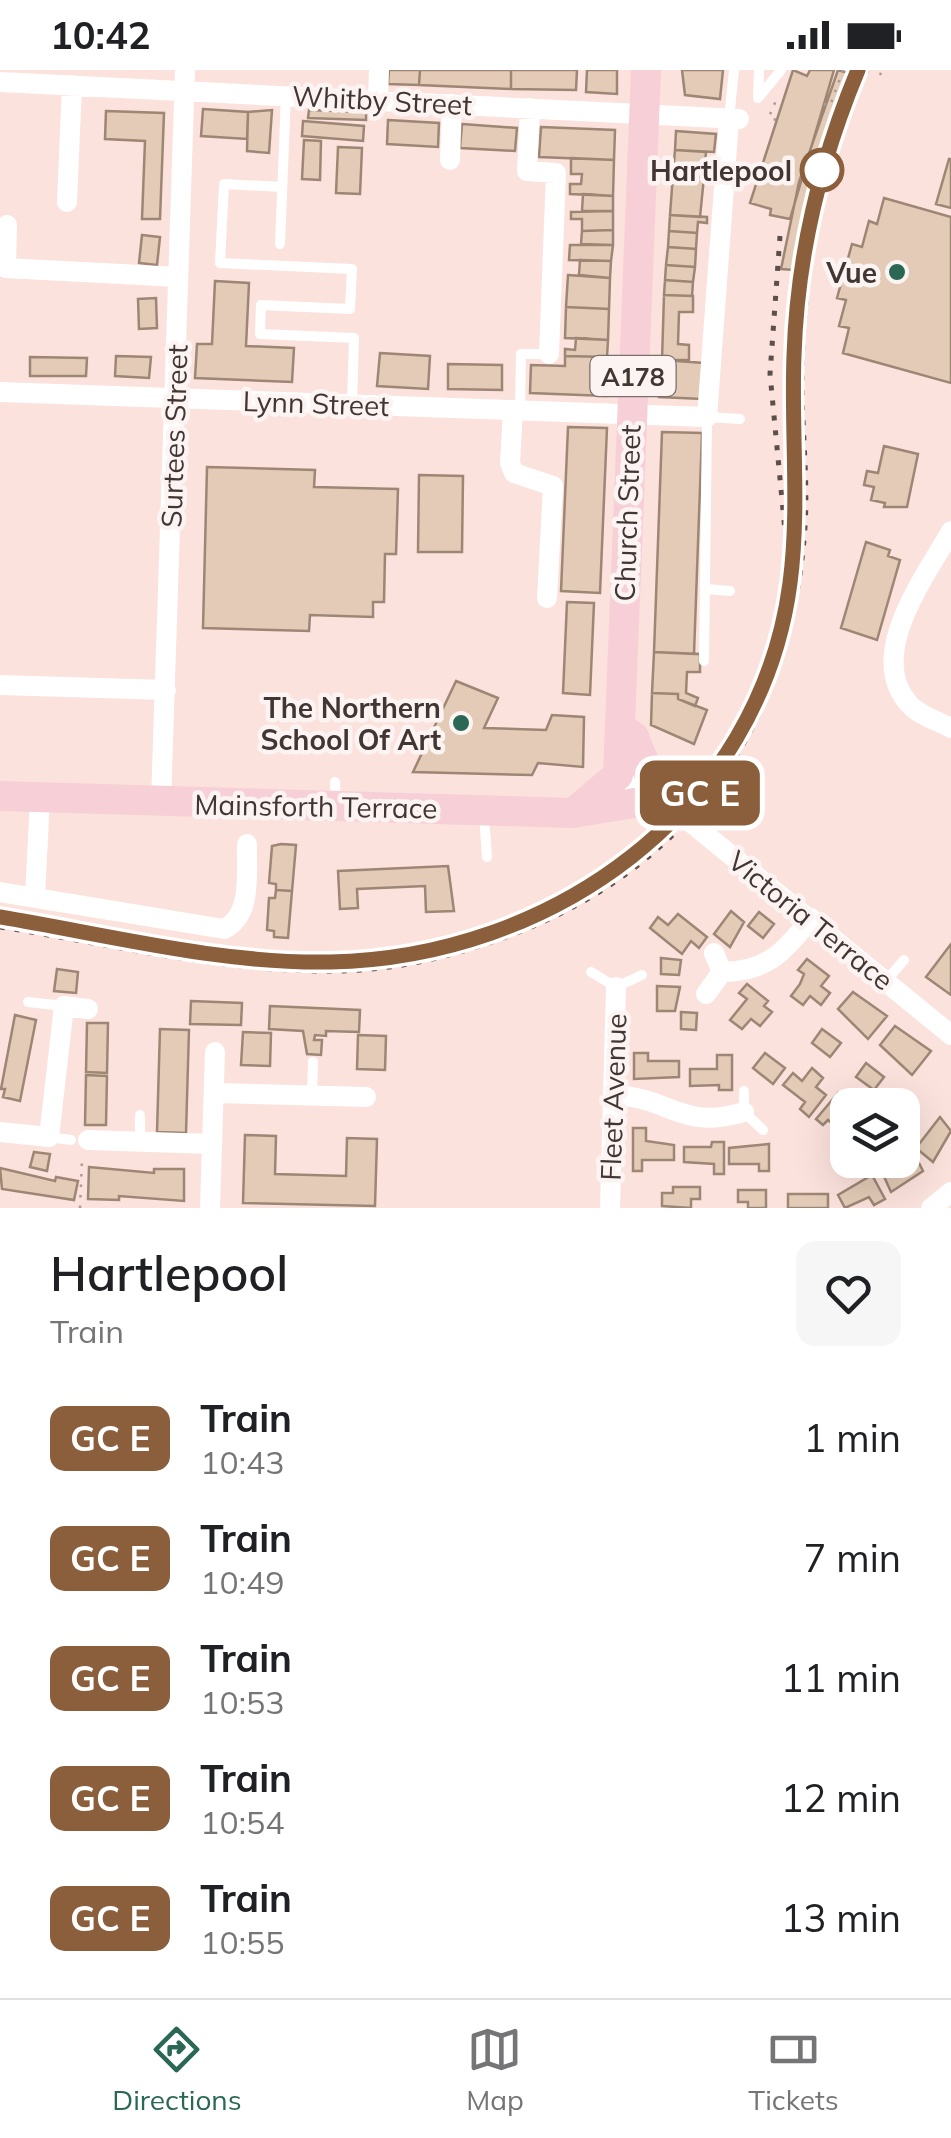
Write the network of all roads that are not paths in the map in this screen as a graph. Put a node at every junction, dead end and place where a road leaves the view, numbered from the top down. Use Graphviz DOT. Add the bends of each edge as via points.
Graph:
graph roads {
  1 [pos="379,70"];
  2 [pos="646,70"];
  3 [pos="734,70"];
  4 [pos="759,70"];
  5 [pos="781,70"];
  6 [pos="109,79"];
  7 [pos="185,81"];
  8 [pos="0,82"];
  9 [pos="72,85"];
  10 [pos="286,95"];
  11 [pos="378,101"];
  12 [pos="452,104"];
  13 [pos="530,108"];
  14 [pos="644,113"];
  15 [pos="735,120"];
  16 [pos="450,160"];
  17 [pos="282,187"];
  18 [pos="67,202"];
  19 [pos="7,225"];
  20 [pos="280,244"];
  21 [pos="178,277"];
  22 [pos="550,354"];
  23 [pos="0,392"];
  24 [pos="175,398"];
  25 [pos="352,404"];
  26 [pos="516,410"];
  27 [pos="631,415"];
  28 [pos="708,417"];
  29 [pos="740,420"];
  30 [pos="951,531"];
  31 [pos="706,589"];
  32 [pos="730,591"];
  33 [pos="547,598"];
  34 [pos="704,661"];
  35 [pos="0,684"];
  36 [pos="166,690"];
  37 [pos="620,727"];
  38 [pos="951,728"];
  39 [pos="618,776"];
  40 [pos="0,796"];
  41 [pos="40,797"];
  42 [pos="660,799"];
  43 [pos="161,802"];
  44 [pos="484,809"];
  45 [pos="573,813"];
  46 [pos="247,844"];
  47 [pos="487,857"];
  48 [pos="0,892"];
  49 [pos="35,898"];
  50 [pos="812,918"];
  51 [pos="904,960"];
  52 [pos="590,972"];
  53 [pos="642,975"];
  54 [pos="886,981"];
  55 [pos="616,987"];
  56 [pos="706,994"];
  57 [pos="28,1002"];
  58 [pos="64,1006"];
  59 [pos="88,1009"];
  60 [pos="951,1035"];
  61 [pos="215,1052"];
  62 [pos="313,1062"];
  63 [pos="608,1085"];
  64 [pos="214,1093"];
  65 [pos="312,1096"];
  66 [pos="366,1097"];
  67 [pos="744,1101"];
  68 [pos="140,1115"];
  69 [pos="763,1130"];
  70 [pos="0,1132"];
  71 [pos="49,1138"];
  72 [pos="140,1142"];
  73 [pos="80,1144"];
  74 [pos="212,1144"];
  75 [pos="951,1192"];
  76 [pos="210,1208"];
  77 [pos="610,1208"];
  78 [pos="931,1208"];
  1 -- 11 [label="street"];
  2 -- 14 [label="main road, Church Street / A178"];
  3 -- 15 [label="lane"];
  4 -- 5 [label="lane" via="758,98"];
  6 -- 7 [label="street, Whitby Street"];
  6 -- 9 [label="street, Whitby Street"];
  7 -- 10 [label="street, Whitby Street"];
  7 -- 21 [label="street, Surtees Street"];
  8 -- 9 [label="street, Whitby Street"];
  9 -- 18 [label="street"];
  10 -- 11 [label="street, Whitby Street"];
  10 -- 17 [label="lane"];
  11 -- 12 [label="street, Whitby Street"];
  12 -- 13 [label="street, Whitby Street"];
  12 -- 16 [label="street"];
  13 -- 14 [label="street, Whitby Street"];
  13 -- 22 [label="street" via="527,172 556,173"];
  14 -- 15 [label="street, Whitby Street"];
  14 -- 27 [label="main road, Church Street / A178"];
  15 -- 28 [label="street"];
  17 -- 20 [label="lane"];
  17 -- 25 [label="lane" via="224,184 220,263 352,269 350,308 261,304 260,334 354,338"];
  19 -- 21 [label="street" via="6,268"];
  21 -- 24 [label="street, Surtees Street"];
  22 -- 26 [label="lane" via="521,354"];
  23 -- 24 [label="street, Lynn Street"];
  24 -- 25 [label="street, Lynn Street"];
  24 -- 36 [label="street, Surtees Street"];
  25 -- 26 [label="street, Lynn Street"];
  26 -- 27 [label="street, Lynn Street"];
  26 -- 33 [label="street" via="514,472 553,486"];
  27 -- 28 [label="street, Lynn Street"];
  27 -- 37 [label="main road, Church Street / A178"];
  28 -- 29 [label="lane"];
  28 -- 31 [label="lane"];
  30 -- 38 [label="street" via="898,630 892,663 906,702"];
  31 -- 32 [label="lane"];
  31 -- 34 [label="lane"];
  35 -- 36 [label="street"];
  36 -- 43 [label="street, Surtees Street"];
  37 -- 39 [label="main road, Church Street / A178"];
  37 -- 42 [label="main road" via="634,737"];
  39 -- 42 [label="street, Victoria Terrace"];
  39 -- 45 [label="main road"];
  40 -- 41 [label="main road, Mainsforth Terrace"];
  41 -- 43 [label="main road, Mainsforth Terrace"];
  41 -- 49 [label="street"];
  42 -- 45 [label="main road, Mainsforth Terrace"];
  42 -- 50 [label="street, Victoria Terrace"];
  43 -- 44 [label="main road, Mainsforth Terrace" via="335,795"];
  44 -- 45 [label="main road, Mainsforth Terrace"];
  44 -- 47 [label="lane"];
  46 -- 49 [label="street" via="244,908 224,929"];
  48 -- 49 [label="street"];
  50 -- 54 [label="street, Victoria Terrace"];
  50 -- 56 [label="street" via="757,970 718,963"];
  51 -- 54 [label="lane"];
  52 -- 55 [label="lane"];
  53 -- 55 [label="lane"];
  54 -- 60 [label="street, Victoria Terrace"];
  55 -- 63 [label="street, Fleet Avenue"];
  57 -- 58 [label="lane"];
  58 -- 59 [label="street"];
  58 -- 71 [label="street"];
  61 -- 64 [label="street"];
  62 -- 65 [label="lane"];
  63 -- 67 [label="street" via="696,1120"];
  63 -- 77 [label="street, Fleet Avenue"];
  64 -- 65 [label="street"];
  64 -- 74 [label="street"];
  65 -- 66 [label="street"];
  67 -- 69 [label="lane"];
  68 -- 72 [label="lane"];
  70 -- 71 [label="street"];
  71 -- 73 [label="lane"];
  72 -- 73 [label="street"];
  72 -- 74 [label="street"];
  74 -- 76 [label="street"];
  75 -- 78 [label="street"];
}
